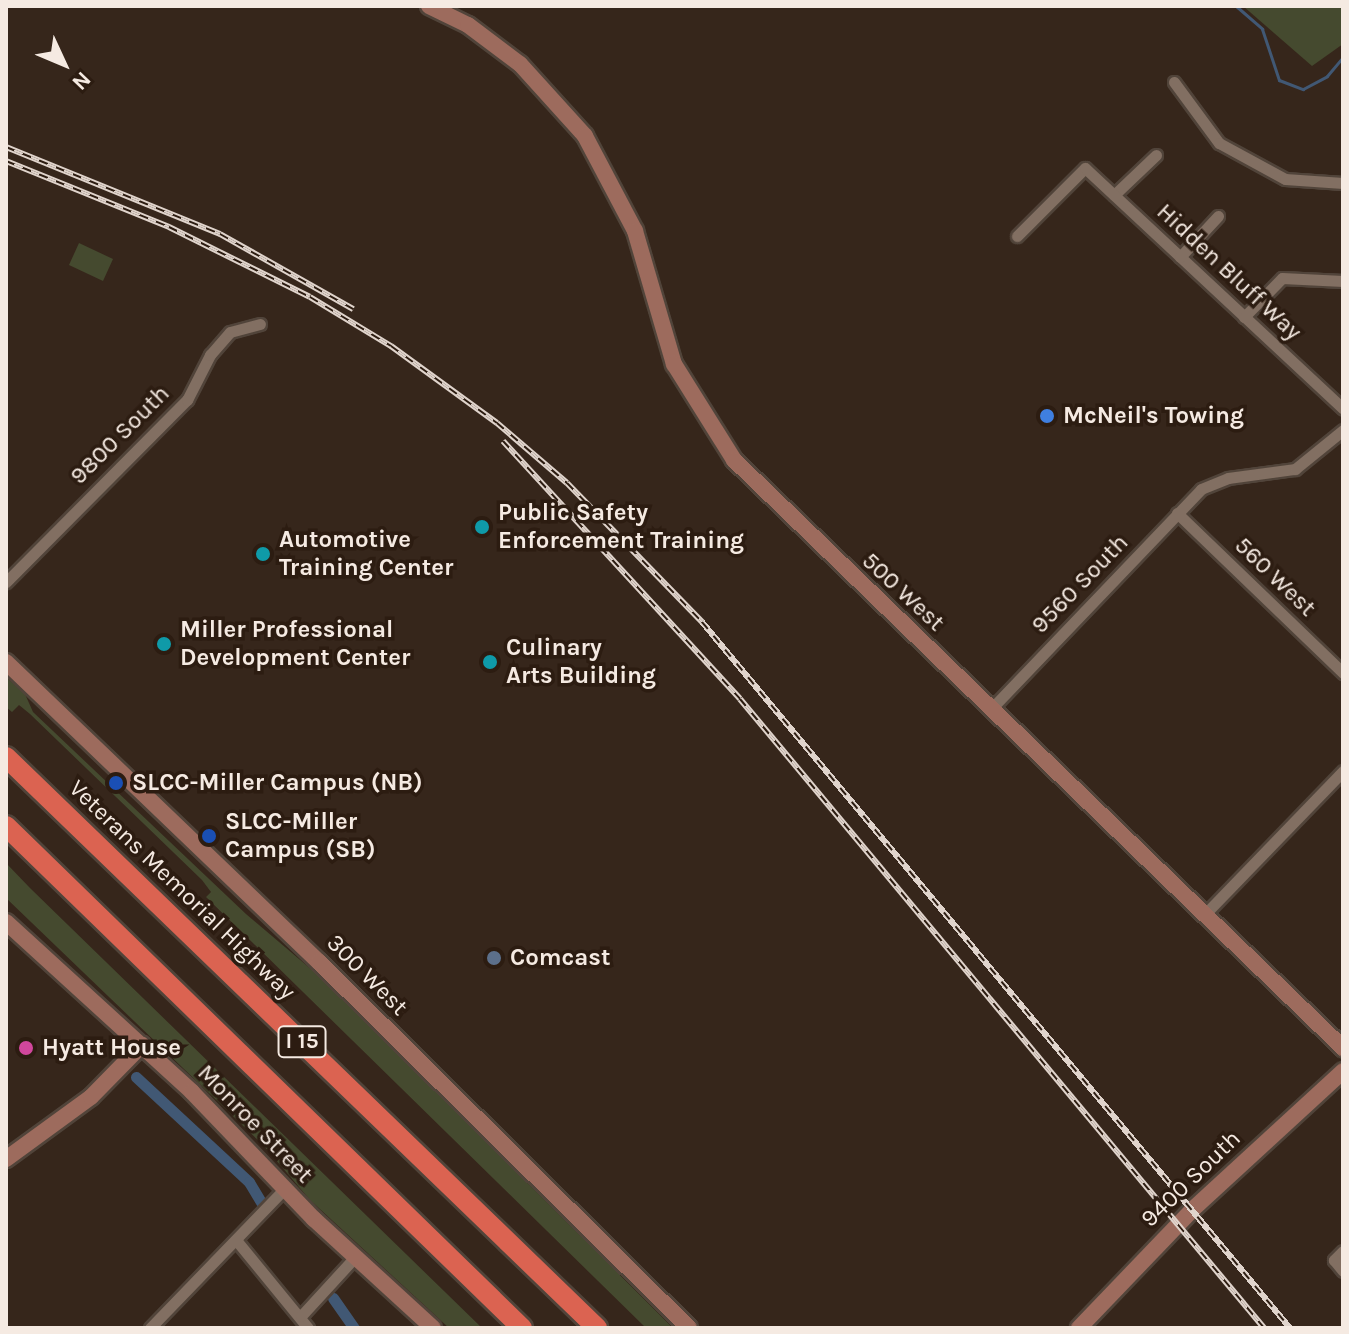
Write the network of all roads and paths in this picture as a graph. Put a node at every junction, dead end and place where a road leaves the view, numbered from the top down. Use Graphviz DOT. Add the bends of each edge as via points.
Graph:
graph roads {
  1 [pos="429,6"];
  2 [pos="1174,82"];
  3 [pos="1156,155"];
  4 [pos="1343,183"];
  5 [pos="1114,195"];
  6 [pos="1218,216"];
  7 [pos="1017,236"];
  8 [pos="1180,257"];
  9 [pos="1343,281"];
  10 [pos="1244,317"];
  11 [pos="260,324"];
  12 [pos="1343,409"];
  13 [pos="1343,430"];
  14 [pos="1177,513"];
  15 [pos="6,582"];
  16 [pos="6,662"];
  17 [pos="1343,673"];
  18 [pos="991,709"];
  19 [pos="6,757"];
  20 [pos="1343,771"];
  21 [pos="6,826"];
  22 [pos="1205,914"];
  23 [pos="6,922"];
  24 [pos="142,1045"];
  25 [pos="1343,1048"];
  26 [pos="1343,1071"];
  27 [pos="6,1159"];
  28 [pos="286,1187"];
  29 [pos="236,1240"];
  30 [pos="1343,1251"];
  31 [pos="355,1257"];
  32 [pos="1343,1271"];
  33 [pos="301,1316"];
  34 [pos="150,1328"];
  35 [pos="308,1328"];
  36 [pos="433,1328"];
  37 [pos="522,1328"];
  38 [pos="597,1328"];
  39 [pos="689,1328"];
  40 [pos="1079,1328"];
  1 -- 18 [label="street, 500 West" via="490,39 548,90 585,136 621,197 674,364 712,431 750,477"];
  2 -- 4 [label="street" via="1219,143 1285,179"];
  3 -- 5 [label="street"];
  5 -- 7 [label="street, Hidden Bluff Way" via="1085,168"];
  5 -- 8 [label="street, Hidden Bluff Way"];
  6 -- 8 [label="street"];
  8 -- 10 [label="street, Hidden Bluff Way"];
  9 -- 10 [label="street" via="1282,278"];
  10 -- 12 [label="street, Hidden Bluff Way"];
  11 -- 15 [label="street, 9800 South" via="230,332 210,355 187,400"];
  13 -- 14 [label="street, 9560 South" via="1295,469 1228,478 1201,489"];
  14 -- 17 [label="street, 560 West"];
  14 -- 18 [label="street, 9560 South"];
  16 -- 39 [label="street, 300 West"];
  18 -- 22 [label="street, 500 West"];
  19 -- 38 [label="highway, Veterans Memorial Highway / I 15"];
  20 -- 22 [label="street"];
  21 -- 37 [label="highway, I 15"];
  22 -- 25 [label="street, 500 West"];
  23 -- 24 [label="street, Monroe Street"];
  24 -- 27 [label="street" via="91,1097"];
  24 -- 28 [label="street, Monroe Street"];
  26 -- 40 [label="street, 9400 South" via="1192,1210"];
  28 -- 29 [label="street"];
  28 -- 31 [label="street, Monroe Street"];
  29 -- 33 [label="street"];
  29 -- 34 [label="street"];
  30 -- 32 [label="street" via="1334,1260"];
  31 -- 33 [label="street"];
  31 -- 36 [label="street, Monroe Street"];
  33 -- 35 [label="street"];
}
